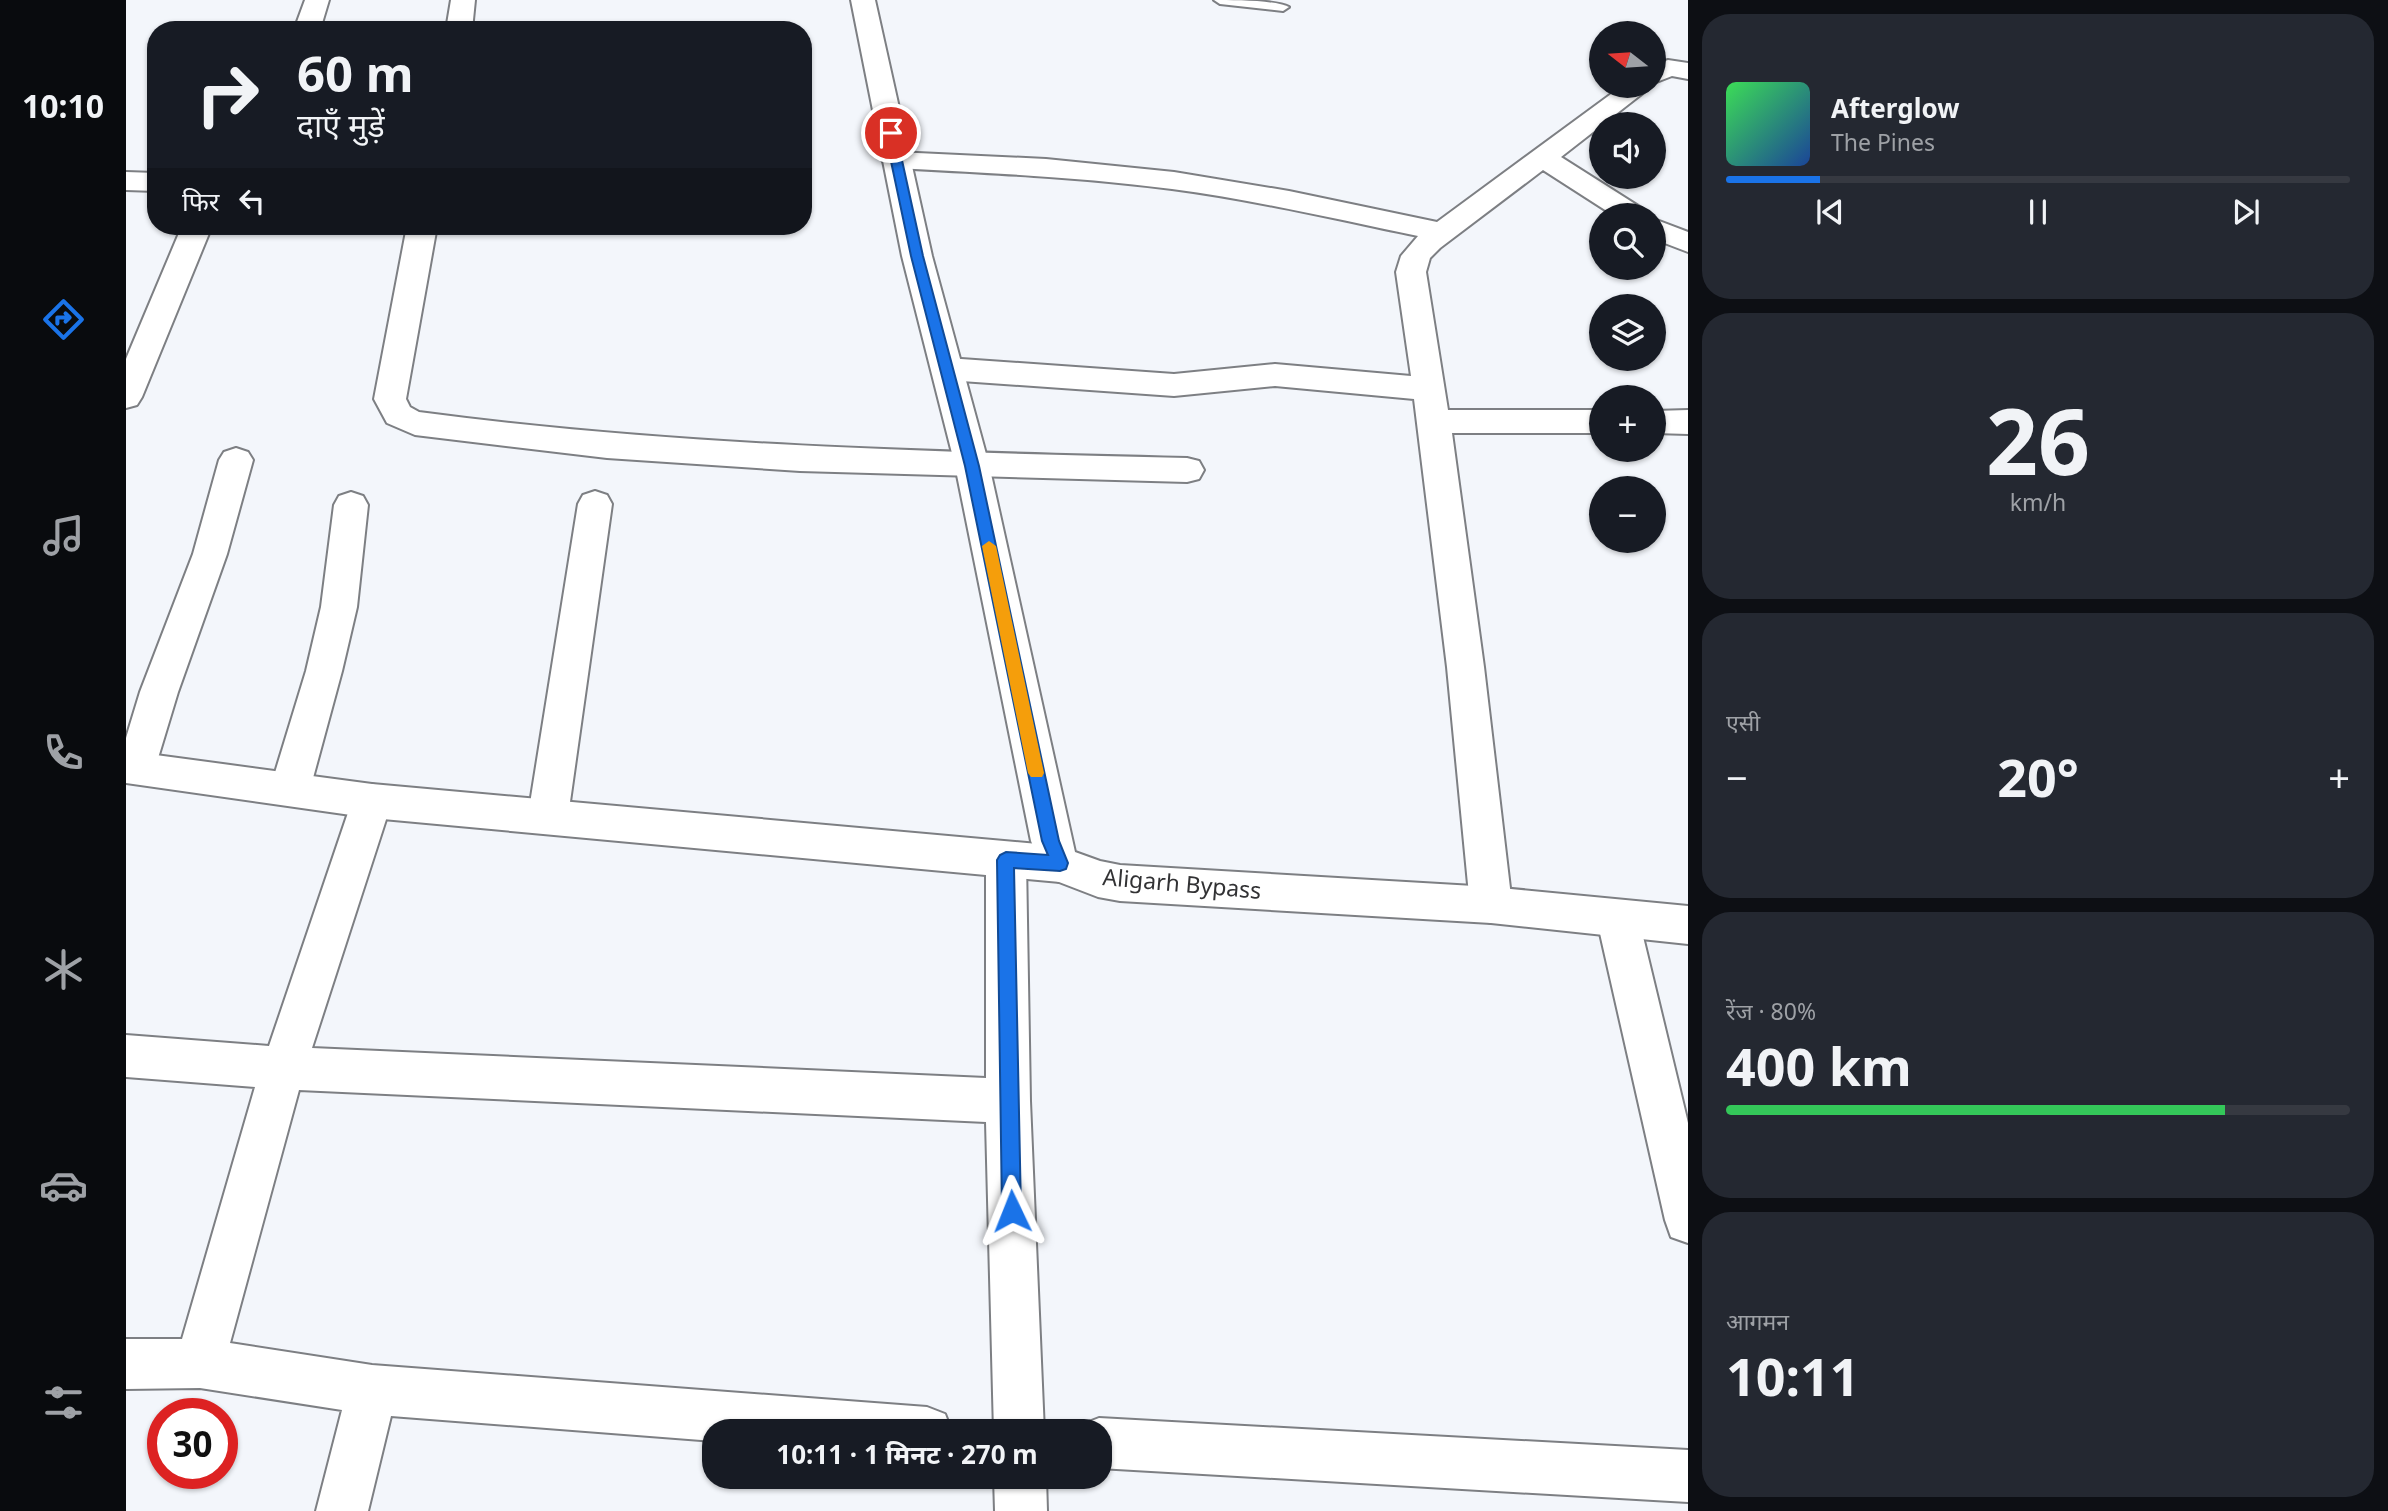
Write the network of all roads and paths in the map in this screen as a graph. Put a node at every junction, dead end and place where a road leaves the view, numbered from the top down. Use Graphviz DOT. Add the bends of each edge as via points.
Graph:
graph roads {
  1 [pos="317,0"];
  2 [pos="463,0"];
  3 [pos="863,0"];
  4 [pos="1220,0"];
  5 [pos="1283,7"];
  6 [pos="310,21"];
  7 [pos="460,21"];
  8 [pos="1666,69"];
  9 [pos="1688,71"];
  10 [pos="1623,98"];
  11 [pos="1543,158"];
  12 [pos="897,160"];
  13 [pos="126,181"];
  14 [pos="147,182"];
  15 [pos="1614,203"];
  16 [pos="1443,232"];
  17 [pos="1666,234"];
  18 [pos="193,235"];
  19 [pos="420,235"];
  20 [pos="1688,243"];
  21 [pos="947,369"];
  22 [pos="1430,389"];
  23 [pos="127,391"];
  24 [pos="1589,421"];
  25 [pos="1435,422"];
  26 [pos="1666,422"];
  27 [pos="1688,422"];
  28 [pos="236,460"];
  29 [pos="972,466"];
  30 [pos="1187,470"];
  31 [pos="595,504"];
  32 [pos="351,505"];
  33 [pos="131,767"];
  34 [pos="290,789"];
  35 [pos="372,801"];
  36 [pos="548,816"];
  37 [pos="1006,860"];
  38 [pos="1060,863"];
  39 [pos="1491,905"];
  40 [pos="1618,920"];
  41 [pos="1688,925"];
  42 [pos="126,1056"];
  43 [pos="283,1068"];
  44 [pos="1008,1101"];
  45 [pos="1688,1220"];
  46 [pos="200,1363"];
  47 [pos="126,1364"];
  48 [pos="372,1390"];
  49 [pos="755,1419"];
  50 [pos="1019,1419"];
  51 [pos="1112,1444"];
  52 [pos="1688,1476"];
  53 [pos="1020,1489"];
  54 [pos="342,1511"];
  55 [pos="1021,1511"];
  1 -- 6 [label="street"];
  2 -- 7 [label="street"];
  3 -- 12 [label="street"];
  4 -- 5 [label="lane"];
  8 -- 9 [label="street"];
  10 -- 11 [label="street"];
  11 -- 15 [label="street"];
  11 -- 16 [label="street"];
  12 -- 16 [label="street" via="1147,177 1262,194"];
  12 -- 21 [label="street"];
  13 -- 14 [label="street"];
  16 -- 22 [label="street" via="1420,250 1410,272"];
  17 -- 20 [label="street"];
  18 -- 23 [label="street"];
  19 -- 29 [label="street" via="390,399 393,410 415,423 720,456"];
  21 -- 22 [label="street" via="1174,385 1275,375"];
  21 -- 29 [label="street"];
  22 -- 25 [label="street"];
  24 -- 25 [label="street"];
  25 -- 39 [label="street" via="1461,613"];
  26 -- 27 [label="street"];
  28 -- 33 [label="street" via="210,554"];
  29 -- 30 [label="street"];
  29 -- 38 [label="street" via="1051,841"];
  31 -- 36 [label="street"];
  32 -- 34 [label="street" via="339,607"];
  33 -- 34 [label="street, Aligarh Bypass"];
  34 -- 35 [label="street, Aligarh Bypass"];
  35 -- 36 [label="street, Aligarh Bypass"];
  35 -- 43 [label="street"];
  36 -- 37 [label="street, Aligarh Bypass"];
  37 -- 38 [label="street, Aligarh Bypass"];
  37 -- 44 [label="street"];
  38 -- 39 [label="street, Aligarh Bypass" via="1120,883"];
  39 -- 40 [label="street, Aligarh Bypass"];
  40 -- 41 [label="street, Aligarh Bypass"];
  40 -- 45 [label="street"];
  42 -- 43 [label="street"];
  43 -- 44 [label="street"];
  43 -- 46 [label="street"];
  44 -- 50 [label="street"];
  46 -- 47 [label="street"];
  46 -- 48 [label="street"];
  48 -- 49 [label="street"];
  48 -- 54 [label="street"];
  51 -- 52 [label="street"];
  53 -- 55 [label="street"];
}
